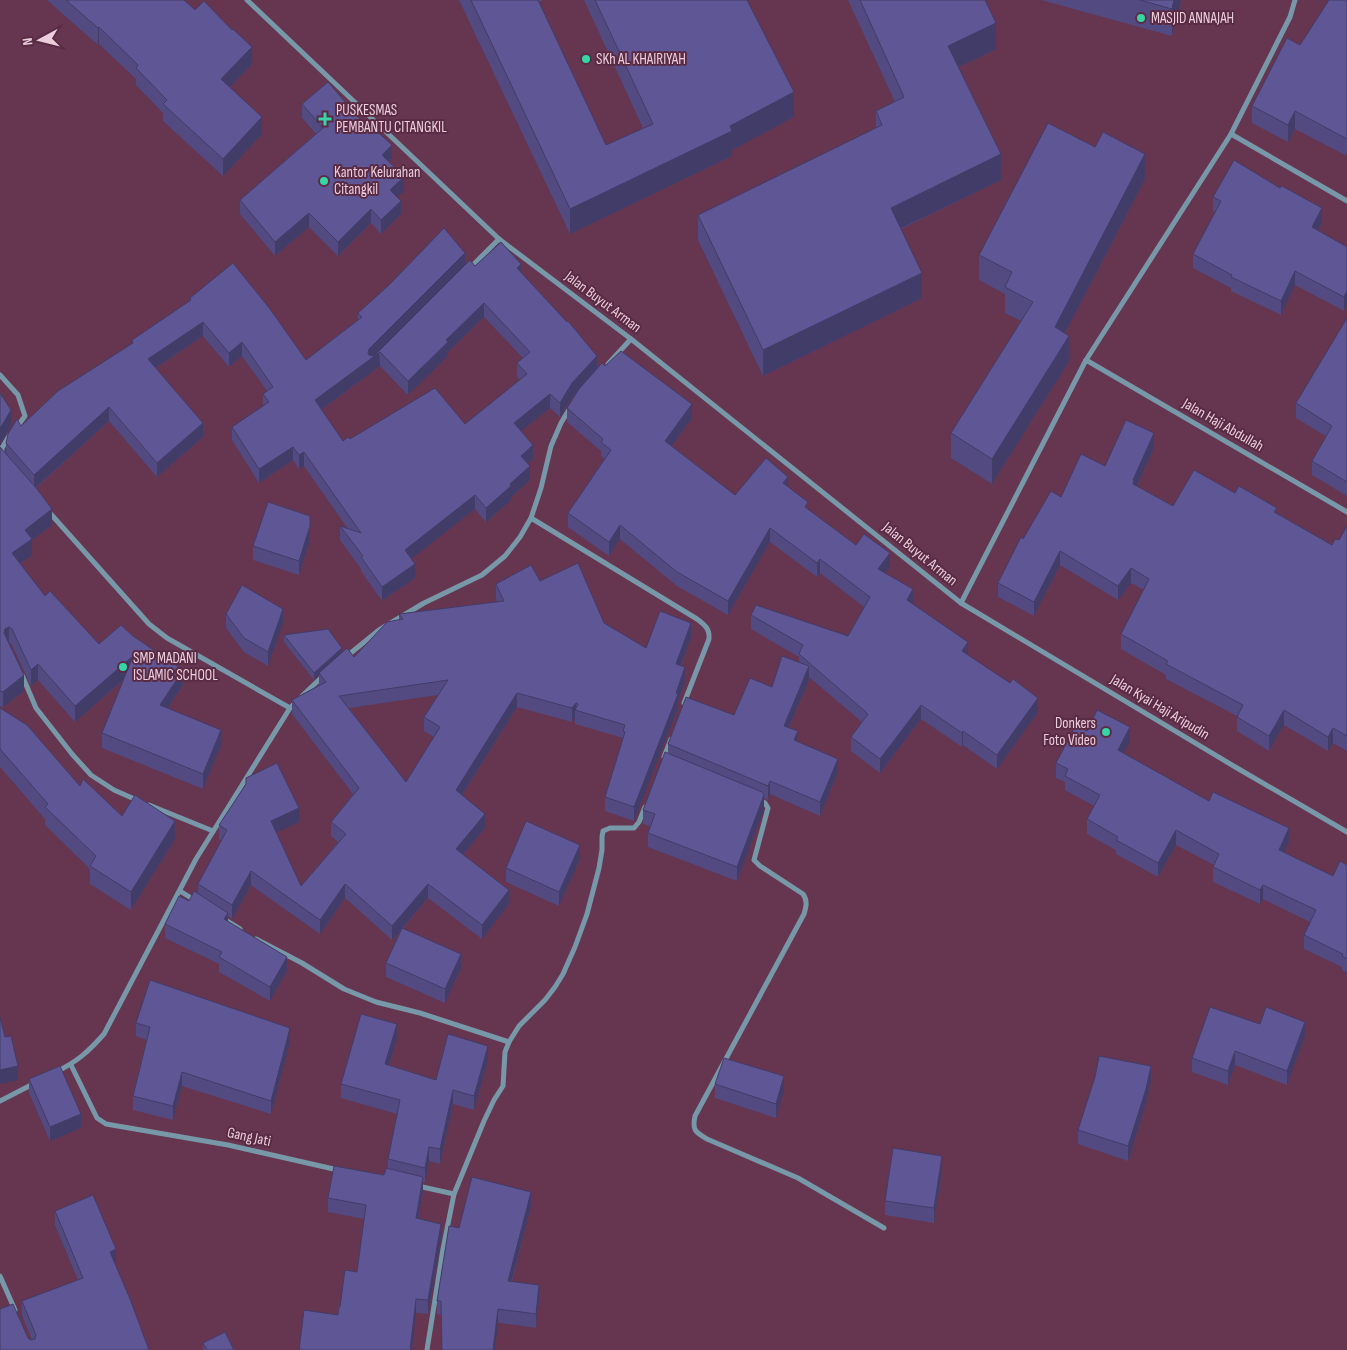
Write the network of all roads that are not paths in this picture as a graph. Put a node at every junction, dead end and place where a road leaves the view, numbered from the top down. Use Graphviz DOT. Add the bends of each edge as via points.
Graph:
graph roads {
  1 [pos="248,0"];
  2 [pos="1295,0"];
  3 [pos="1231,134"];
  4 [pos="1347,201"];
  5 [pos="499,238"];
  6 [pos="464,274"];
  7 [pos="631,339"];
  8 [pos="1086,360"];
  9 [pos="606,366"];
  10 [pos="0,375"];
  11 [pos="575,400"];
  12 [pos="8,465"];
  13 [pos="46,509"];
  14 [pos="1347,512"];
  15 [pos="532,518"];
  16 [pos="961,602"];
  17 [pos="342,660"];
  18 [pos="19,669"];
  19 [pos="328,672"];
  20 [pos="290,708"];
  21 [pos="682,710"];
  22 [pos="672,737"];
  23 [pos="672,764"];
  24 [pos="752,797"];
  25 [pos="646,804"];
  26 [pos="213,831"];
  27 [pos="1347,832"];
  28 [pos="180,891"];
  29 [pos="203,906"];
  30 [pos="218,915"];
  31 [pos="242,930"];
  32 [pos="250,935"];
  33 [pos="509,1042"];
  34 [pos="71,1064"];
  35 [pos="52,1074"];
  36 [pos="43,1078"];
  37 [pos="0,1101"];
  38 [pos="348,1171"];
  39 [pos="411,1184"];
  40 [pos="454,1194"];
  41 [pos="884,1228"];
  42 [pos="0,1276"];
  43 [pos="18,1317"];
  44 [pos="427,1350"];
  1 -- 5 [label="street, Jalan Buyut Arman"];
  2 -- 3 [label="street" via="1290,17"];
  3 -- 4 [label="street"];
  3 -- 8 [label="street"];
  5 -- 6 [label="street"];
  5 -- 7 [label="street, Jalan Buyut Arman"];
  7 -- 9 [label="street"];
  7 -- 16 [label="street, Jalan Buyut Arman"];
  8 -- 14 [label="street, Jalan Haji Abdullah"];
  8 -- 16 [label="street"];
  10 -- 12 [label="street" via="18,395 25,416 2,448 1,458"];
  11 -- 15 [label="street" via="551,446"];
  13 -- 20 [label="street" via="148,624"];
  15 -- 17 [label="street" via="505,556 482,575 424,602 386,625"];
  15 -- 21 [label="street" via="708,628 709,639"];
  16 -- 27 [label="street, Jalan Kyai Haji Aripudin"];
  18 -- 26 [label="street" via="36,708 91,775 114,790"];
  19 -- 20 [label="street"];
  20 -- 26 [label="street"];
  22 -- 23 [label="street" via="663,760"];
  24 -- 41 [label="street" via="768,808 755,862 803,894 806,908 695,1116 695,1129 707,1139 798,1178"];
  25 -- 33 [label="street" via="634,828 610,828 602,833 602,850 587,914 563,974"];
  26 -- 28 [label="street"];
  28 -- 29 [label="street"];
  28 -- 34 [label="street" via="104,1034 86,1054"];
  30 -- 31 [label="street"];
  32 -- 33 [label="street" via="344,989 376,1002"];
  33 -- 40 [label="street" via="503,1086 484,1121"];
  34 -- 35 [label="street"];
  34 -- 38 [label="street, Gang Jati" via="97,1118 106,1124 228,1145"];
  36 -- 37 [label="street"];
  39 -- 40 [label="street"];
  40 -- 44 [label="street"];
  42 -- 43 [label="street"];
}
